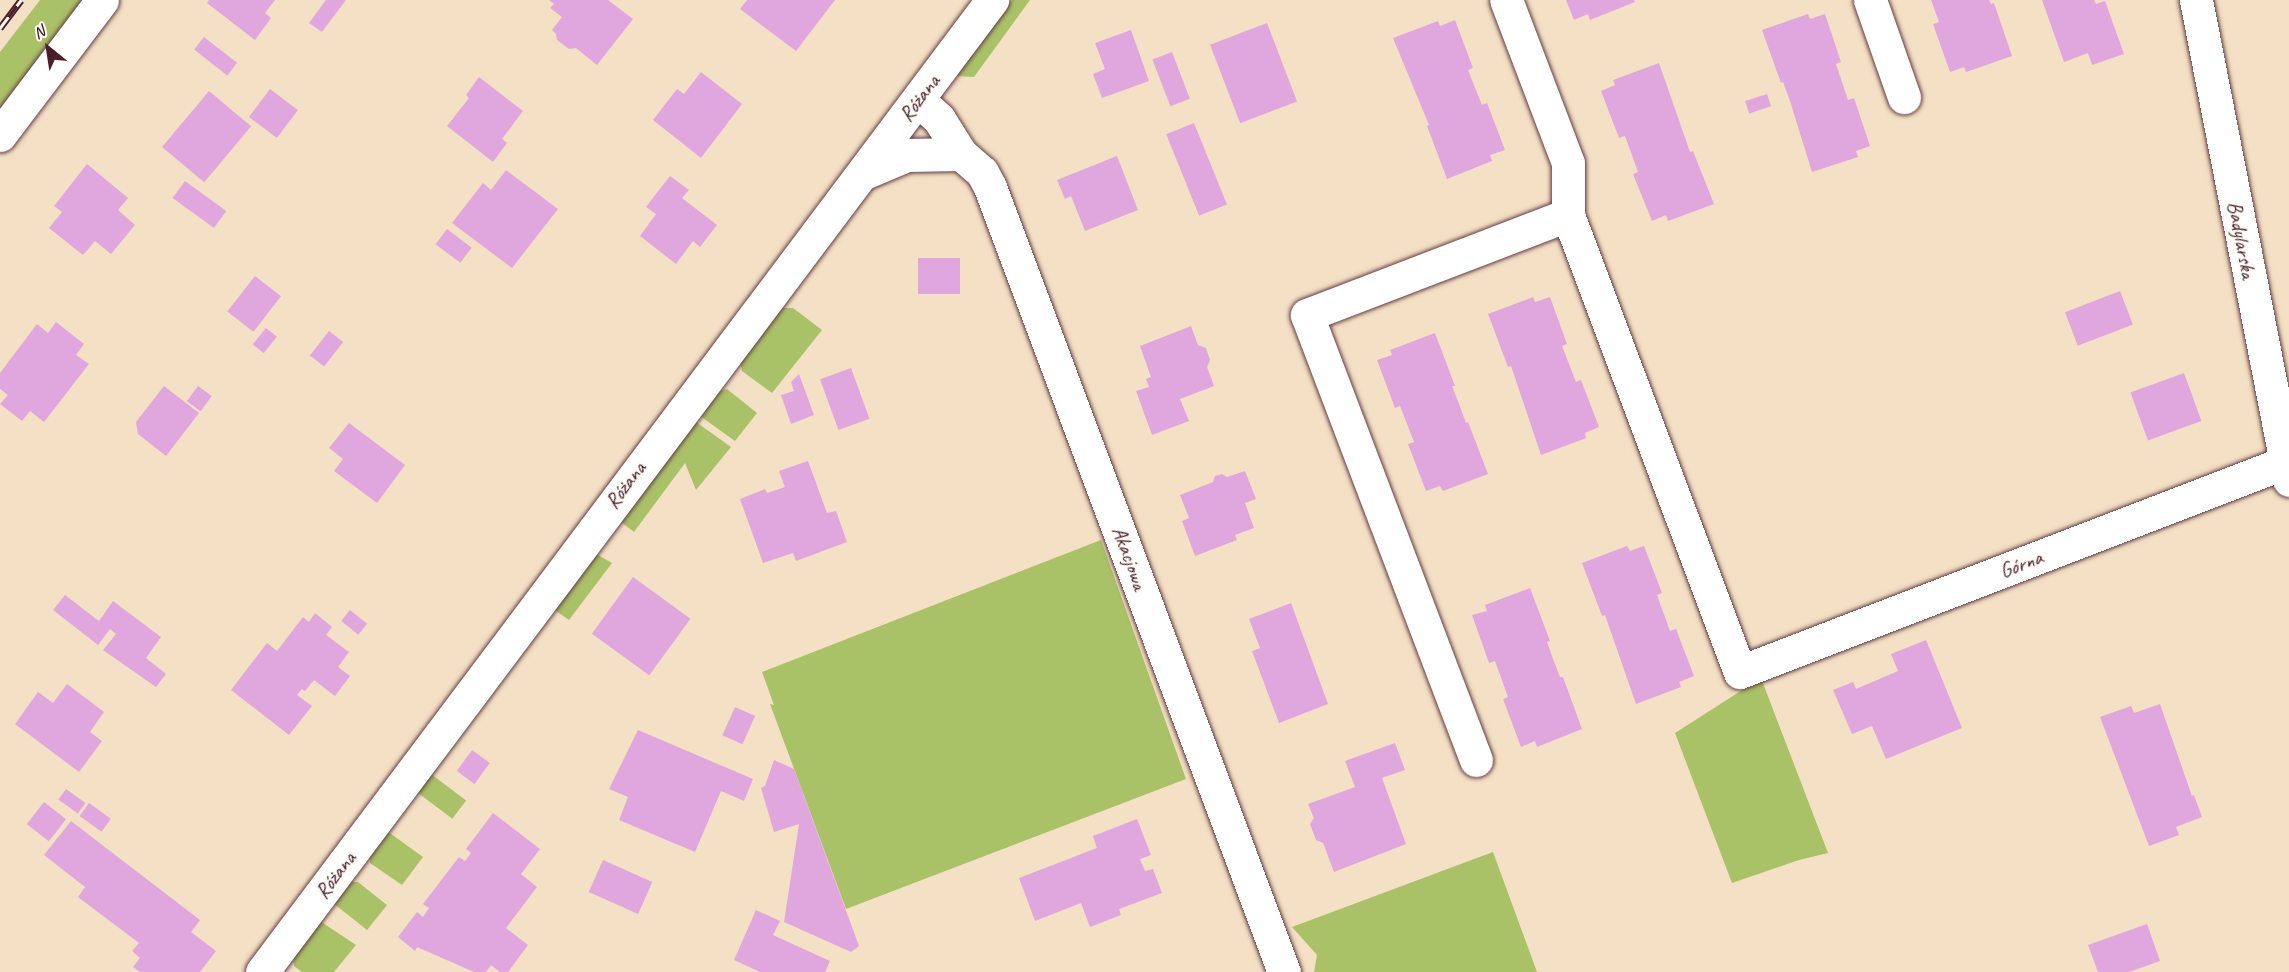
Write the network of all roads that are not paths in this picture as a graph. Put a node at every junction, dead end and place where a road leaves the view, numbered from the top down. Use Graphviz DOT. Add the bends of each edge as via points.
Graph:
graph roads {
  1 [pos="102,0"];
  2 [pos="992,0"];
  3 [pos="1506,0"];
  4 [pos="1870,0"];
  5 [pos="2196,0"];
  6 [pos="1904,97"];
  7 [pos="918,100"];
  8 [pos="0,135"];
  9 [pos="961,154"];
  10 [pos="862,174"];
  11 [pos="1568,215"];
  12 [pos="2287,471"];
  13 [pos="1476,760"];
  14 [pos="262,972"];
  15 [pos="1284,972"];
  1 -- 8 [label="street"];
  2 -- 7 [label="street, Różana"];
  3 -- 11 [label="street" via="1568,163"];
  4 -- 6 [label="street"];
  5 -- 12 [label="street, Badylarska"];
  7 -- 9 [label="street, Akacjowa" via="939,119"];
  7 -- 10 [label="street, Różana"];
  9 -- 10 [label="street" via="908,155"];
  9 -- 15 [label="street, Akacjowa" via="982,172 990,187"];
  10 -- 14 [label="street, Różana" via="549,585"];
  11 -- 12 [label="street, Górna" via="1740,672"];
  11 -- 13 [label="street" via="1307,315"];
}
